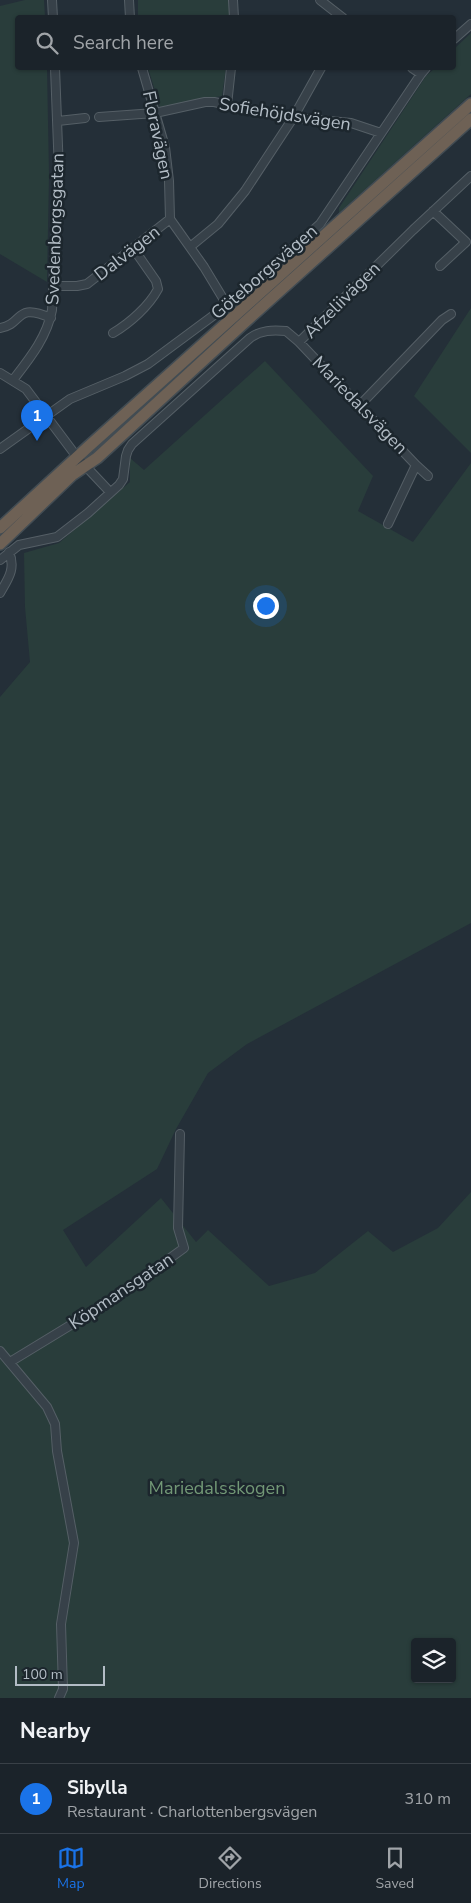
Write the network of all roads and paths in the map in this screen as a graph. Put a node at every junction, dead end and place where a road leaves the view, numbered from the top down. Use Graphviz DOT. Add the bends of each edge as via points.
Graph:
graph roads {
  1 [pos="52,0"];
  2 [pos="129,0"];
  3 [pos="234,0"];
  4 [pos="320,0"];
  5 [pos="53,15"];
  6 [pos="130,15"];
  7 [pos="234,15"];
  8 [pos="339,15"];
  9 [pos="471,24"];
  10 [pos="456,37"];
  11 [pos="55,70"];
  12 [pos="143,70"];
  13 [pos="231,70"];
  14 [pos="320,70"];
  15 [pos="423,71"];
  16 [pos="471,104"];
  17 [pos="227,105"];
  18 [pos="155,113"];
  19 [pos="85,118"];
  20 [pos="99,118"];
  21 [pos="293,118"];
  22 [pos="471,119"];
  23 [pos="58,121"];
  24 [pos="381,133"];
  25 [pos="471,176"];
  26 [pos="433,211"];
  27 [pos="170,219"];
  28 [pos="190,247"];
  29 [pos="134,248"];
  30 [pos="440,266"];
  31 [pos="54,286"];
  32 [pos="227,305"];
  33 [pos="451,314"];
  34 [pos="51,318"];
  35 [pos="0,328"];
  36 [pos="113,333"];
  37 [pos="299,342"];
  38 [pos="0,373"];
  39 [pos="14,380"];
  40 [pos="360,405"];
  41 [pos="46,415"];
  42 [pos="0,449"];
  43 [pos="80,461"];
  44 [pos="416,465"];
  45 [pos="428,476"];
  46 [pos="110,492"];
  47 [pos="388,524"];
  48 [pos="0,528"];
  49 [pos="5,548"];
  50 [pos="0,560"];
  51 [pos="0,593"];
  52 [pos="180,1134"];
  53 [pos="0,1351"];
  54 [pos="10,1362"];
  55 [pos="59,1698"];
  1 -- 5 [label="street"];
  2 -- 6 [label="street"];
  3 -- 7 [label="street"];
  4 -- 8 [label="street"];
  9 -- 10 [label="street"];
  11 -- 23 [label="street, Svedenborgsgatan"];
  12 -- 18 [label="street, Floravägen"];
  13 -- 17 [label="street"];
  14 -- 21 [label="street"];
  15 -- 24 [label="street, Göteborgsvägen"];
  16 -- 43 [label="highway"];
  17 -- 18 [label="street, Sofiehöjdsvägen" via="205,102"];
  17 -- 21 [label="street, Sofiehöjdsvägen"];
  18 -- 20 [label="street, Sofiehöjdsvägen"];
  18 -- 27 [label="street, Floravägen" via="169,180"];
  19 -- 23 [label="street"];
  21 -- 24 [label="street, Sofiehöjdsvägen" via="351,123"];
  21 -- 28 [label="street" via="228,212"];
  22 -- 43 [label="highway" via="98,458"];
  23 -- 31 [label="street, Svedenborgsgatan"];
  24 -- 32 [label="street, Göteborgsvägen" via="320,224"];
  25 -- 26 [label="street, Afzeliivägen"];
  26 -- 30 [label="street" via="466,242"];
  26 -- 37 [label="street, Afzeliivägen"];
  27 -- 28 [label="street"];
  27 -- 29 [label="street, Dalvägen"];
  28 -- 32 [label="street"];
  29 -- 31 [label="street, Dalvägen" via="87,284"];
  29 -- 36 [label="street" via="156,281 158,290 123,328"];
  31 -- 34 [label="street, Svedenborgsgatan"];
  32 -- 41 [label="street, Göteborgsvägen" via="148,364 83,392"];
  33 -- 40 [label="street"];
  34 -- 35 [label="street" via="24,312"];
  34 -- 39 [label="street, Svedenborgsgatan" via="36,350"];
  37 -- 40 [label="street, Mariedalsvägen"];
  37 -- 46 [label="street, Afzeliivägen" via="286,331 266,330 250,338 132,444 126,456 123,479"];
  38 -- 39 [label="street"];
  39 -- 41 [label="street" via="26,389"];
  40 -- 44 [label="street, Mariedalsvägen"];
  41 -- 42 [label="street, Göteborgsvägen"];
  41 -- 43 [label="street"];
  43 -- 46 [label="street"];
  43 -- 48 [label="highway"];
  43 -- 49 [label="highway"];
  44 -- 45 [label="street"];
  44 -- 47 [label="street, Mariedalsvägen"];
  46 -- 49 [label="street, Afzeliivägen" via="64,533 48,540"];
  49 -- 50 [label="street, Afzeliivägen"];
  49 -- 51 [label="street" via="13,564"];
  52 -- 54 [label="street, Köpmansgatan" via="178,1228 184,1248 115,1298"];
  53 -- 54 [label="street"];
  54 -- 55 [label="street" via="47,1407 55,1424 74,1543 61,1624 63,1689"];
}
